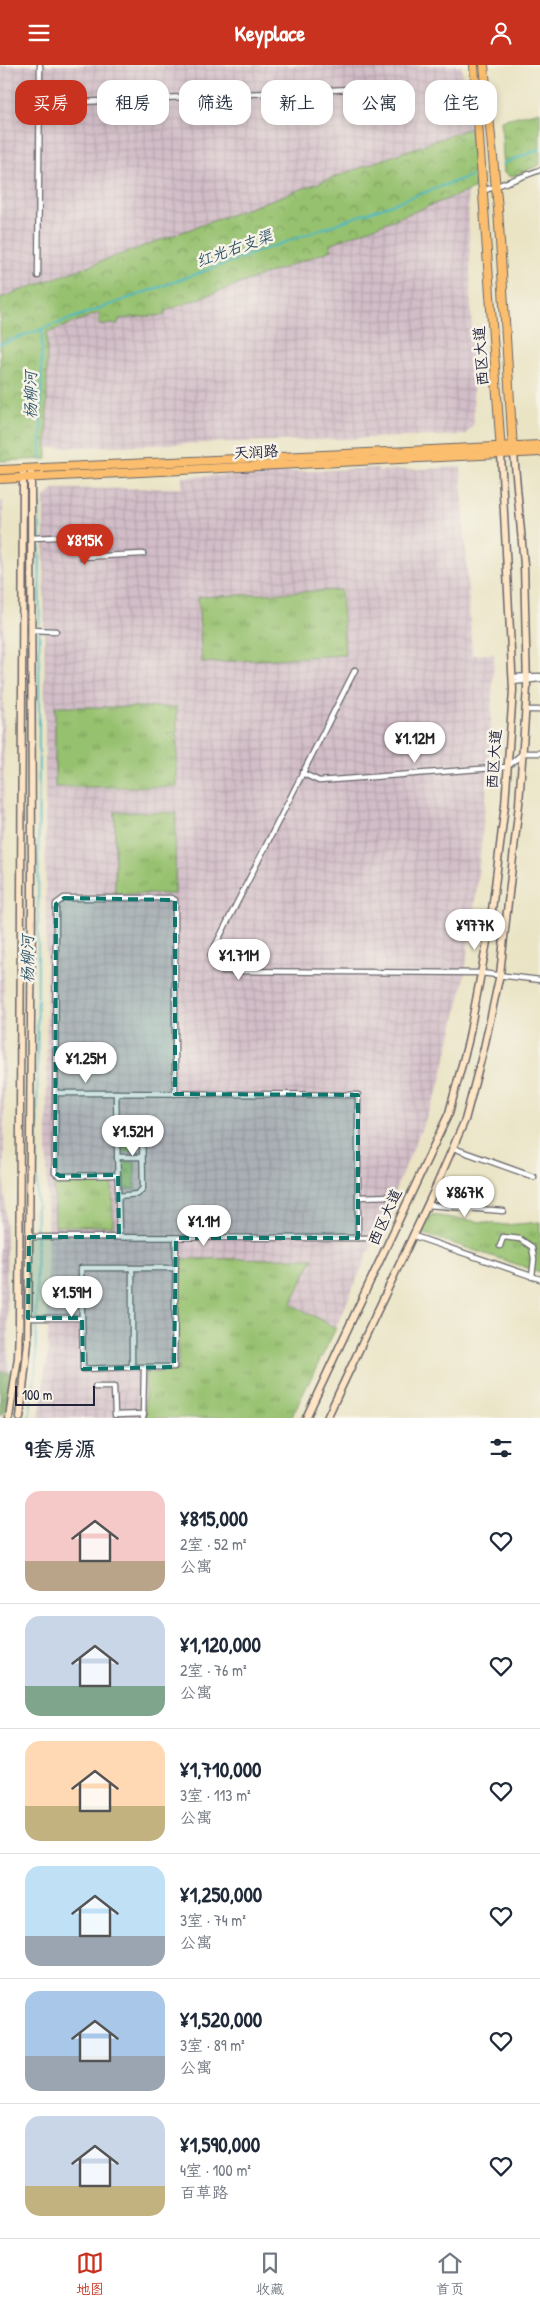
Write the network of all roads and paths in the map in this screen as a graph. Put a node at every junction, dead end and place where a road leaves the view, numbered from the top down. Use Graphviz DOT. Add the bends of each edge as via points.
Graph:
graph roads {
  1 [pos="40,65"];
  2 [pos="474,65"];
  3 [pos="484,65"];
  4 [pos="40,80"];
  5 [pos="343,89"];
  6 [pos="87,102"];
  7 [pos="39,125"];
  8 [pos="540,170"];
  9 [pos="495,188"];
  10 [pos="483,191"];
  11 [pos="38,277"];
  12 [pos="540,445"];
  13 [pos="513,450"];
  14 [pos="501,451"];
  15 [pos="540,453"];
  16 [pos="0,471"];
  17 [pos="26,473"];
  18 [pos="0,479"];
  19 [pos="37,538"];
  20 [pos="143,554"];
  21 [pos="37,631"];
  22 [pos="56,631"];
  23 [pos="355,670"];
  24 [pos="527,678"];
  25 [pos="540,678"];
  26 [pos="512,679"];
  27 [pos="526,710"];
  28 [pos="540,710"];
  29 [pos="523,753"];
  30 [pos="540,753"];
  31 [pos="507,767"];
  32 [pos="302,773"];
  33 [pos="481,973"];
  34 [pos="500,974"];
  35 [pos="540,980"];
  36 [pos="55,1093"];
  37 [pos="116,1093"];
  38 [pos="175,1094"];
  39 [pos="116,1119"];
  40 [pos="453,1148"];
  41 [pos="117,1157"];
  42 [pos="142,1157"];
  43 [pos="118,1175"];
  44 [pos="534,1177"];
  45 [pos="118,1196"];
  46 [pos="393,1196"];
  47 [pos="358,1197"];
  48 [pos="428,1205"];
  49 [pos="503,1211"];
  50 [pos="414,1236"];
  51 [pos="34,1237"];
  52 [pos="119,1237"];
  53 [pos="176,1237"];
  54 [pos="358,1238"];
  55 [pos="369,1238"];
  56 [pos="500,1246"];
  57 [pos="132,1268"];
  58 [pos="176,1268"];
  59 [pos="532,1277"];
  60 [pos="540,1279"];
  61 [pos="82,1317"];
  62 [pos="33,1318"];
  63 [pos="132,1367"];
  64 [pos="144,1367"];
  65 [pos="95,1387"];
  66 [pos="144,1416"];
  67 [pos="8,1418"];
  68 [pos="20,1418"];
  69 [pos="306,1418"];
  70 [pos="327,1418"];
  1 -- 4 [label="street"];
  2 -- 10 [label="main road, 西区大道"];
  3 -- 9 [label="main road, 西区大道"];
  5 -- 6 [label="street"];
  7 -- 11 [label="street"];
  8 -- 9 [label="street"];
  9 -- 10 [label="street"];
  9 -- 13 [label="main road, 西区大道"];
  10 -- 14 [label="main road, 西区大道"];
  12 -- 13 [label="main road"];
  13 -- 14 [label="main road, 天润路"];
  13 -- 15 [label="main road"];
  13 -- 24 [label="main road, 西区大道" via="524,565"];
  14 -- 17 [label="main road, 天润路"];
  14 -- 26 [label="main road, 西区大道"];
  16 -- 17 [label="main road, 天润路"];
  17 -- 18 [label="main road, 天润路"];
  17 -- 19 [label="main road"];
  17 -- 67 [label="main road" via="19,1323 18,1357"];
  19 -- 20 [label="street" via="82,536 82,557"];
  19 -- 21 [label="main road"];
  21 -- 22 [label="street"];
  21 -- 51 [label="main road"];
  23 -- 32 [label="street"];
  24 -- 25 [label="street"];
  24 -- 26 [label="street"];
  24 -- 27 [label="main road, 西区大道"];
  26 -- 31 [label="main road, 西区大道"];
  27 -- 28 [label="street"];
  27 -- 29 [label="main road, 西区大道"];
  29 -- 30 [label="street"];
  29 -- 31 [label="street"];
  29 -- 34 [label="main road, 西区大道"];
  31 -- 32 [label="street" via="319,781"];
  31 -- 33 [label="main road, 西区大道" via="490,926"];
  32 -- 33 [label="street" via="211,954 212,961 221,971"];
  33 -- 34 [label="street"];
  33 -- 69 [label="main road, 西区大道" via="468,1042 449,1113"];
  34 -- 35 [label="street"];
  34 -- 40 [label="main road, 西区大道" via="465,1120"];
  36 -- 37 [label="street"];
  36 -- 38 [label="street" via="56,904 64,898 171,897 175,901"];
  36 -- 43 [label="street" via="55,1173 60,1176"];
  37 -- 38 [label="street"];
  37 -- 39 [label="street"];
  38 -- 47 [label="street" via="358,1095"];
  39 -- 41 [label="street"];
  39 -- 42 [label="street" via="136,1120 142,1128"];
  40 -- 44 [label="street"];
  40 -- 48 [label="main road, 西区大道"];
  41 -- 42 [label="street"];
  41 -- 43 [label="street"];
  42 -- 45 [label="street" via="143,1189 138,1195"];
  43 -- 45 [label="street"];
  45 -- 52 [label="street"];
  46 -- 47 [label="street"];
  47 -- 54 [label="street"];
  48 -- 49 [label="street"];
  48 -- 50 [label="main road, 西区大道"];
  50 -- 59 [label="street"];
  50 -- 70 [label="main road, 西区大道"];
  51 -- 52 [label="street"];
  51 -- 62 [label="main road"];
  52 -- 53 [label="street"];
  53 -- 54 [label="street"];
  53 -- 58 [label="street"];
  54 -- 55 [label="street"];
  56 -- 59 [label="street" via="503,1237 520,1239 532,1247"];
  57 -- 58 [label="street"];
  57 -- 61 [label="street" via="81,1268"];
  57 -- 63 [label="street"];
  58 -- 64 [label="street" via="174,1367"];
  59 -- 60 [label="street"];
  61 -- 62 [label="street"];
  61 -- 63 [label="street" via="83,1369"];
  62 -- 68 [label="main road"];
  63 -- 64 [label="street"];
  64 -- 66 [label="street"];
  65 -- 66 [label="street" via="114,1387 115,1415"];
}
